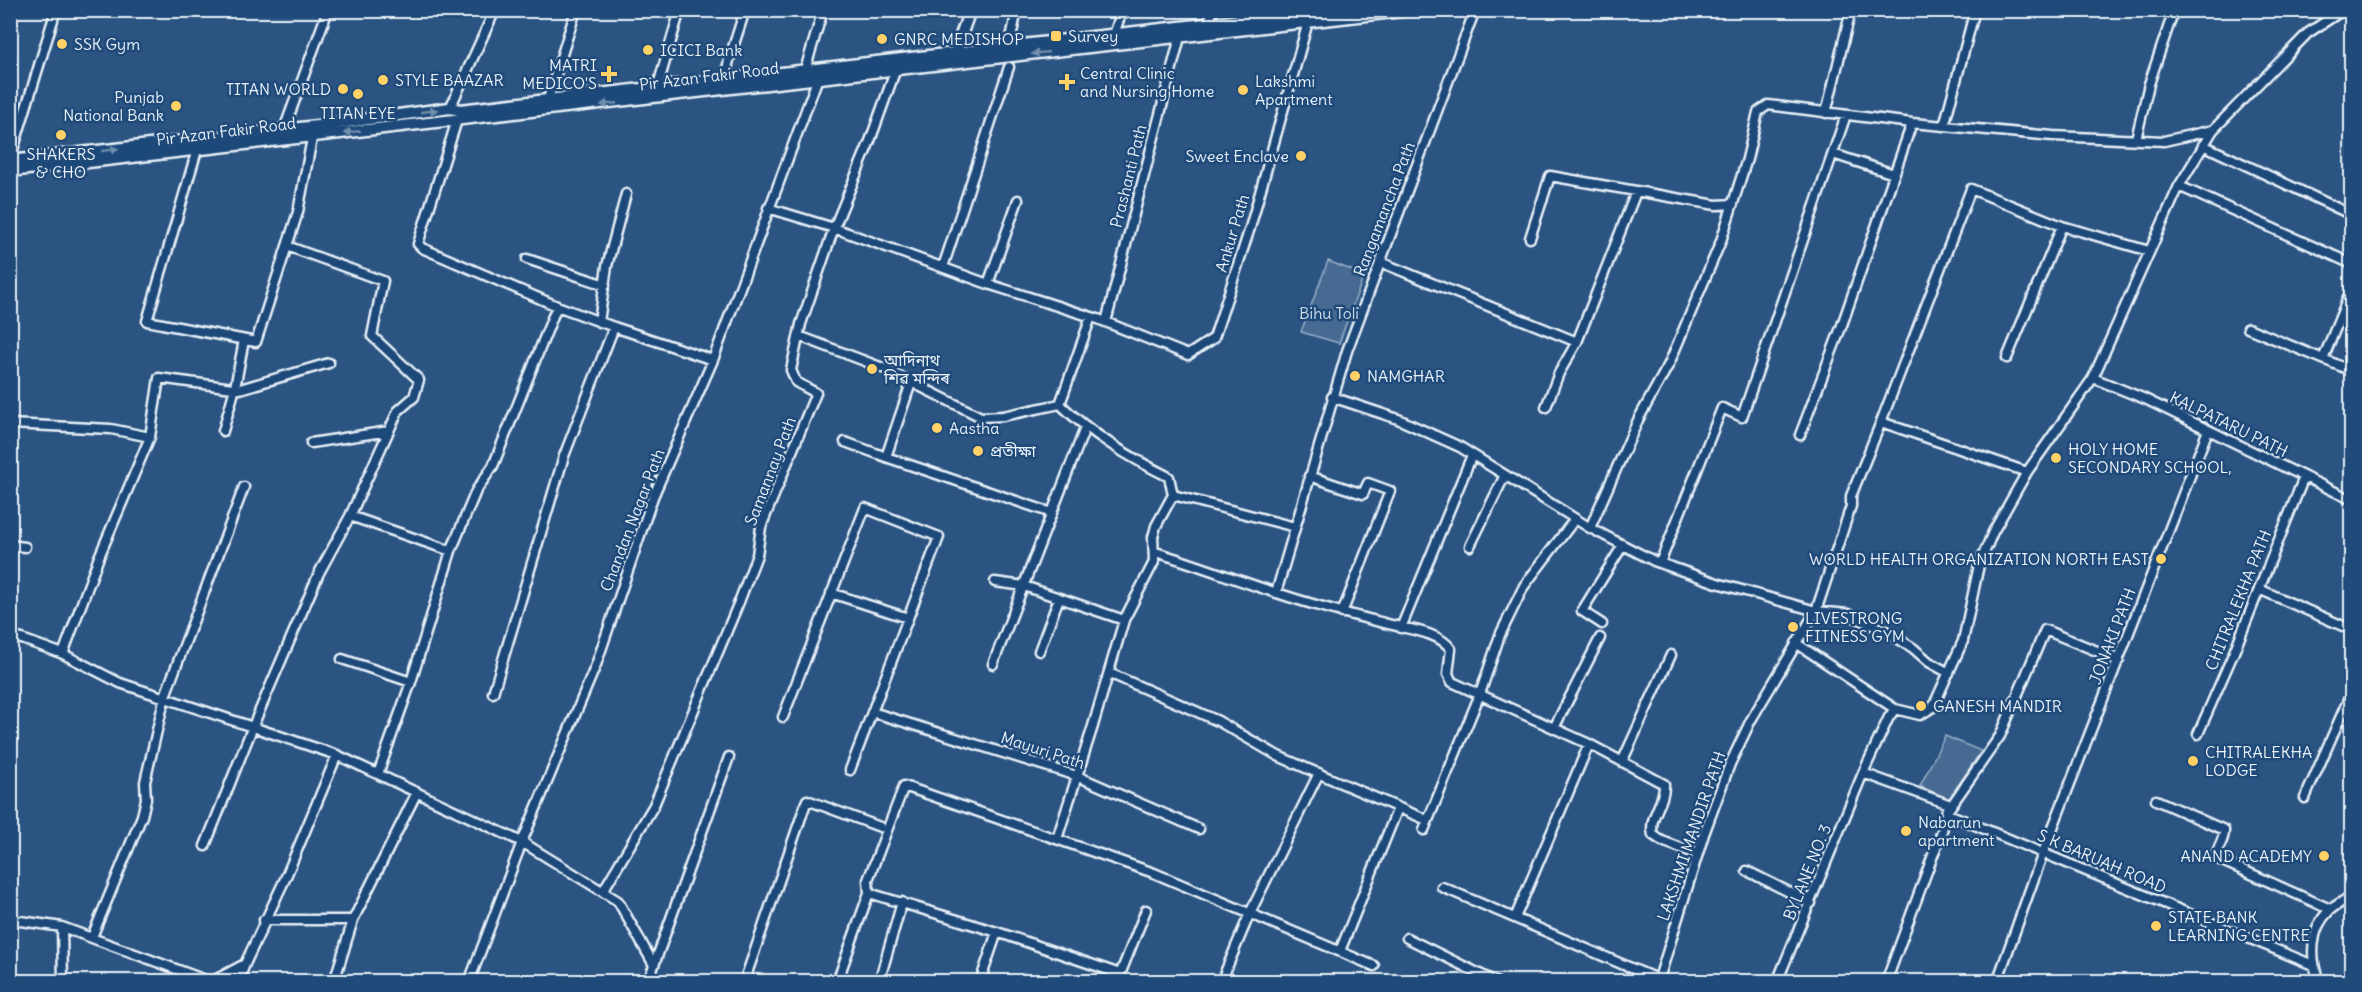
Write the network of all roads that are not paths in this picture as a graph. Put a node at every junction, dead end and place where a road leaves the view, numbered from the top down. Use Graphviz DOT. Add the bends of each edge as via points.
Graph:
graph roads {
  1 [pos="56,10"];
  2 [pos="328,10"];
  3 [pos="495,10"];
  4 [pos="576,10"];
  5 [pos="680,10"];
  6 [pos="745,10"];
  7 [pos="823,10"];
  8 [pos="970,10"];
  9 [pos="1017,10"];
  10 [pos="1122,10"];
  11 [pos="1213,10"];
  12 [pos="1326,10"];
  13 [pos="1411,10"];
  14 [pos="1475,10"];
  15 [pos="1851,10"];
  16 [pos="1975,10"];
  17 [pos="2174,10"];
  18 [pos="2343,10"];
  19 [pos="1362,13"];
  20 [pos="1308,22"];
  21 [pos="1208,24"];
  22 [pos="1114,35"];
  23 [pos="1180,37"];
  24 [pos="1009,47"];
  25 [pos="955,56"];
  26 [pos="898,65"];
  27 [pos="1009,67"];
  28 [pos="805,70"];
  29 [pos="819,73"];
  30 [pos="725,79"];
  31 [pos="656,93"];
  32 [pos="548,105"];
  33 [pos="450,108"];
  34 [pos="1826,112"];
  35 [pos="1846,115"];
  36 [pos="457,120"];
  37 [pos="1912,123"];
  38 [pos="286,124"];
  39 [pos="1944,126"];
  40 [pos="2213,130"];
  41 [pos="313,132"];
  42 [pos="2136,139"];
  43 [pos="2203,145"];
  44 [pos="197,150"];
  45 [pos="1833,154"];
  46 [pos="10,161"];
  47 [pos="10,171"];
  48 [pos="1894,174"];
  49 [pos="2179,186"];
  50 [pos="1636,192"];
  51 [pos="626,194"];
  52 [pos="1018,200"];
  53 [pos="1733,204"];
  54 [pos="768,208"];
  55 [pos="2352,214"];
  56 [pos="2062,226"];
  57 [pos="834,228"];
  58 [pos="1530,238"];
  59 [pos="287,246"];
  60 [pos="2149,251"];
  61 [pos="527,259"];
  62 [pos="1380,262"];
  63 [pos="2352,264"];
  64 [pos="943,267"];
  65 [pos="988,284"];
  66 [pos="605,285"];
  67 [pos="2352,288"];
  68 [pos="558,306"];
  69 [pos="2347,310"];
  70 [pos="1091,317"];
  71 [pos="599,322"];
  72 [pos="1106,322"];
  73 [pos="614,327"];
  74 [pos="2248,328"];
  75 [pos="799,336"];
  76 [pos="244,340"];
  77 [pos="1577,342"];
  78 [pos="2007,358"];
  79 [pos="2323,359"];
  80 [pos="713,360"];
  81 [pos="329,363"];
  82 [pos="2352,371"];
  83 [pos="2093,378"];
  84 [pos="911,383"];
  85 [pos="235,388"];
  86 [pos="1332,397"];
  87 [pos="1060,404"];
  88 [pos="1546,407"];
  89 [pos="1881,422"];
  90 [pos="10,423"];
  91 [pos="1085,428"];
  92 [pos="2208,430"];
  93 [pos="223,431"];
  94 [pos="388,432"];
  95 [pos="1800,435"];
  96 [pos="150,437"];
  97 [pos="845,442"];
  98 [pos="311,443"];
  99 [pos="1472,455"];
  100 [pos="886,457"];
  101 [pos="2027,472"];
  102 [pos="1309,476"];
  103 [pos="1505,476"];
  104 [pos="2304,477"];
  105 [pos="244,487"];
  106 [pos="1173,495"];
  107 [pos="2352,500"];
  108 [pos="1052,513"];
  109 [pos="350,516"];
  110 [pos="1575,519"];
  111 [pos="1294,527"];
  112 [pos="1590,528"];
  113 [pos="10,545"];
  114 [pos="1623,545"];
  115 [pos="1470,546"];
  116 [pos="25,547"];
  117 [pos="451,551"];
  118 [pos="1155,552"];
  119 [pos="1660,563"];
  120 [pos="995,582"];
  121 [pos="1024,586"];
  122 [pos="2259,589"];
  123 [pos="831,593"];
  124 [pos="1276,593"];
  125 [pos="1059,598"];
  126 [pos="1816,611"];
  127 [pos="1342,613"];
  128 [pos="908,618"];
  129 [pos="1124,620"];
  130 [pos="1602,624"];
  131 [pos="1401,628"];
  132 [pos="2352,630"];
  133 [pos="10,637"];
  134 [pos="1600,638"];
  135 [pos="1796,643"];
  136 [pos="1039,651"];
  137 [pos="63,654"];
  138 [pos="1671,655"];
  139 [pos="342,659"];
  140 [pos="2119,660"];
  141 [pos="993,664"];
  142 [pos="1109,673"];
  143 [pos="1948,673"];
  144 [pos="411,682"];
  145 [pos="2352,691"];
  146 [pos="493,693"];
  147 [pos="1480,694"];
  148 [pos="165,696"];
  149 [pos="1895,709"];
  150 [pos="872,712"];
  151 [pos="783,717"];
  152 [pos="253,726"];
  153 [pos="1554,728"];
  154 [pos="2198,734"];
  155 [pos="1590,744"];
  156 [pos="337,755"];
  157 [pos="729,757"];
  158 [pos="1622,762"];
  159 [pos="850,770"];
  160 [pos="1318,773"];
  161 [pos="1863,773"];
  162 [pos="378,774"];
  163 [pos="1077,776"];
  164 [pos="417,792"];
  165 [pos="2305,798"];
  166 [pos="2156,800"];
  167 [pos="1398,808"];
  168 [pos="1946,813"];
  169 [pos="1427,820"];
  170 [pos="880,827"];
  171 [pos="1199,829"];
  172 [pos="1424,831"];
  173 [pos="1057,839"];
  174 [pos="522,842"];
  175 [pos="204,846"];
  176 [pos="2043,853"];
  177 [pos="1697,854"];
  178 [pos="1748,871"];
  179 [pos="1442,887"];
  180 [pos="603,891"];
  181 [pos="869,893"];
  182 [pos="2352,894"];
  183 [pos="902,902"];
  184 [pos="1811,903"];
  185 [pos="10,909"];
  186 [pos="2330,909"];
  187 [pos="1146,910"];
  188 [pos="1250,914"];
  189 [pos="1515,918"];
  190 [pos="264,920"];
  191 [pos="352,920"];
  192 [pos="62,927"];
  193 [pos="997,932"];
  194 [pos="92,937"];
  195 [pos="1407,938"];
  196 [pos="1340,951"];
  197 [pos="245,964"];
  198 [pos="654,965"];
  199 [pos="2313,965"];
  200 [pos="1374,966"];
  201 [pos="1118,978"];
  202 [pos="63,981"];
  203 [pos="211,981"];
  204 [pos="238,981"];
  205 [pos="334,981"];
  206 [pos="469,981"];
  207 [pos="648,981"];
  208 [pos="744,981"];
  209 [pos="837,981"];
  210 [pos="879,981"];
  211 [pos="980,981"];
  212 [pos="1221,981"];
  213 [pos="1497,981"];
  214 [pos="1658,981"];
  215 [pos="1778,981"];
  216 [pos="1886,981"];
  217 [pos="1997,981"];
  218 [pos="2319,981"];
  1 -- 46 [label="street"];
  2 -- 38 [label="street"];
  3 -- 33 [label="street"];
  4 -- 32 [label="street"];
  5 -- 31 [label="street"];
  6 -- 30 [label="street"];
  7 -- 28 [label="street"];
  8 -- 25 [label="main road"];
  9 -- 24 [label="street"];
  10 -- 22 [label="street"];
  11 -- 21 [label="street"];
  12 -- 21 [label="main road, Pir Azan Fakir Road"];
  13 -- 19 [label="main road, Pir Azan Fakir Road"];
  14 -- 62 [label="street, Rangamancha Path"];
  15 -- 34 [label="street"];
  16 -- 39 [label="street"];
  17 -- 42 [label="street" via="2149,84"];
  18 -- 40 [label="street" via="2308,33"];
  19 -- 20 [label="main road, Pir Azan Fakir Road"];
  20 -- 23 [label="main road, Pir Azan Fakir Road"];
  20 -- 72 [label="street, Ankur Path" via="1250,228 1214,338 1188,355"];
  21 -- 22 [label="main road, Pir Azan Fakir Road"];
  22 -- 24 [label="main road, Pir Azan Fakir Road"];
  23 -- 25 [label="main road, Pir Azan Fakir Road, one-way"];
  23 -- 72 [label="street, Prashanti Path"];
  24 -- 25 [label="main road, Pir Azan Fakir Road"];
  25 -- 26 [label="main road, Pir Azan Fakir Road"];
  26 -- 29 [label="main road, Pir Azan Fakir Road"];
  26 -- 57 [label="street, Samannay Path"];
  27 -- 64 [label="street"];
  28 -- 29 [label="main road, Pir Azan Fakir Road"];
  28 -- 30 [label="main road, Pir Azan Fakir Road"];
  29 -- 31 [label="main road, Pir Azan Fakir Road"];
  29 -- 54 [label="street, Chandan Nagar Path"];
  30 -- 31 [label="main road, Pir Azan Fakir Road"];
  31 -- 32 [label="main road, Pir Azan Fakir Road"];
  32 -- 33 [label="main road, Pir Azan Fakir Road"];
  32 -- 36 [label="main road, Pir Azan Fakir Road"];
  41 -- 33 [label="main road, Pir Azan Fakir Road, one-way"];
  34 -- 35 [label="street"];
  34 -- 53 [label="street" via="1768,105 1758,112"];
  35 -- 37 [label="street"];
  35 -- 45 [label="street"];
  36 -- 41 [label="main road, Pir Azan Fakir Road, one-way"];
  36 -- 68 [label="street" via="418,244"];
  37 -- 39 [label="street"];
  37 -- 48 [label="street"];
  39 -- 42 [label="street"];
  40 -- 42 [label="street" via="2164,141"];
  40 -- 43 [label="street"];
  41 -- 44 [label="main road, Pir Azan Fakir Road"];
  46 -- 41 [label="main road, Pir Azan Fakir Road, one-way"];
  41 -- 59 [label="street" via="298,212"];
  43 -- 49 [label="street"];
  43 -- 55 [label="street"];
  44 -- 47 [label="main road, Pir Azan Fakir Road"];
  44 -- 76 [label="street" via="147,321"];
  45 -- 48 [label="street"];
  45 -- 119 [label="street" via="1742,417 1722,408"];
  48 -- 95 [label="street"];
  49 -- 60 [label="street"];
  49 -- 63 [label="street"];
  50 -- 53 [label="street" via="1716,206"];
  50 -- 58 [label="street" via="1551,176"];
  50 -- 77 [label="street"];
  51 -- 66 [label="street"];
  52 -- 65 [label="street"];
  53 -- 112 [label="street" via="1669,364 1639,418"];
  54 -- 57 [label="street"];
  54 -- 80 [label="street, Chandan Nagar Path"];
  56 -- 60 [label="street"];
  56 -- 78 [label="street"];
  56 -- 89 [label="street, LAKSHMI MANDIR PATH" via="1971,189"];
  57 -- 64 [label="street"];
  57 -- 75 [label="street, Samannay Path"];
  59 -- 76 [label="street" via="256,342"];
  59 -- 94 [label="street" via="383,281 372,336 419,380 414,397 398,411"];
  60 -- 83 [label="street"];
  61 -- 66 [label="street"];
  62 -- 77 [label="street"];
  62 -- 86 [label="street, Rangamancha Path"];
  64 -- 65 [label="street"];
  65 -- 70 [label="street"];
  66 -- 71 [label="street"];
  67 -- 69 [label="street"];
  68 -- 71 [label="street"];
  68 -- 117 [label="street" via="493,466 476,491"];
  69 -- 79 [label="street"];
  70 -- 72 [label="street"];
  70 -- 87 [label="street"];
  71 -- 73 [label="street"];
  73 -- 80 [label="street"];
  73 -- 146 [label="street" via="564,456"];
  74 -- 79 [label="street"];
  75 -- 84 [label="street"];
  75 -- 180 [label="street, Samannay Path" via="791,370 796,382 816,393 761,527 757,555 739,602 654,805"];
  76 -- 85 [label="street"];
  77 -- 88 [label="street"];
  79 -- 82 [label="street"];
  80 -- 174 [label="street, Chandan Nagar Path" via="654,497 596,665"];
  81 -- 85 [label="street"];
  83 -- 92 [label="street, KALPATARU PATH"];
  83 -- 101 [label="street"];
  84 -- 87 [label="street" via="981,417"];
  84 -- 100 [label="street"];
  85 -- 93 [label="street"];
  85 -- 96 [label="street" via="159,378"];
  86 -- 99 [label="street" via="1398,418"];
  86 -- 102 [label="street, Rangamancha Path"];
  87 -- 91 [label="street"];
  89 -- 101 [label="street"];
  89 -- 126 [label="street, LAKSHMI MANDIR PATH" via="1851,496"];
  90 -- 96 [label="street" via="111,429"];
  91 -- 106 [label="street" via="1169,477"];
  91 -- 108 [label="street"];
  92 -- 104 [label="street, KALPATARU PATH"];
  92 -- 140 [label="street, JONAKI PATH"];
  94 -- 98 [label="street"];
  94 -- 109 [label="street"];
  96 -- 137 [label="street"];
  97 -- 100 [label="street"];
  99 -- 103 [label="street"];
  99 -- 131 [label="street"];
  100 -- 108 [label="street"];
  101 -- 143 [label="street" via="1979,565 1963,641"];
  102 -- 111 [label="street, Rangamancha Path"];
  102 -- 127 [label="street" via="1363,494 1368,483 1390,491"];
  103 -- 110 [label="street"];
  103 -- 115 [label="street"];
  104 -- 107 [label="street, KALPATARU PATH"];
  104 -- 122 [label="street, CHITRALEKHA PATH"];
  105 -- 148 [label="street"];
  106 -- 111 [label="street"];
  106 -- 118 [label="street" via="1156,526"];
  108 -- 121 [label="street"];
  109 -- 117 [label="street"];
  109 -- 152 [label="street" via="320,573"];
  110 -- 112 [label="street"];
  110 -- 147 [label="street" via="1524,586 1500,635"];
  111 -- 124 [label="street, Rangamancha Path"];
  112 -- 114 [label="street"];
  113 -- 116 [label="street"];
  114 -- 119 [label="street"];
  114 -- 130 [label="street" via="1582,611"];
  117 -- 144 [label="street"];
  118 -- 124 [label="street"];
  118 -- 129 [label="street" via="1154,562"];
  119 -- 126 [label="street" via="1717,584"];
  120 -- 121 [label="street"];
  121 -- 125 [label="street"];
  121 -- 141 [label="street"];
  122 -- 132 [label="street"];
  122 -- 154 [label="street, CHITRALEKHA PATH"];
  123 -- 128 [label="street"];
  123 -- 128 [label="street" via="864,508 939,537"];
  123 -- 151 [label="street"];
  124 -- 127 [label="street"];
  125 -- 129 [label="street"];
  125 -- 136 [label="street"];
  126 -- 135 [label="street, LAKSHMI MANDIR PATH"];
  126 -- 143 [label="street" via="1848,614 1886,631"];
  127 -- 131 [label="street"];
  128 -- 150 [label="street"];
  129 -- 142 [label="street"];
  131 -- 147 [label="street" via="1446,642 1451,649 1448,675 1452,682"];
  133 -- 137 [label="street"];
  134 -- 153 [label="street"];
  135 -- 149 [label="street"];
  135 -- 177 [label="street, LAKSHMI MANDIR PATH" via="1742,737"];
  137 -- 148 [label="street" via="120,682"];
  138 -- 158 [label="street"];
  139 -- 144 [label="street"];
  140 -- 168 [label="street" via="2045,630 2000,736"];
  140 -- 176 [label="street, JONAKI PATH"];
  142 -- 160 [label="street" via="1218,721 1278,756"];
  142 -- 163 [label="street"];
  143 -- 149 [label="street" via="1934,707 1920,715"];
  144 -- 162 [label="street"];
  145 -- 165 [label="street"];
  147 -- 153 [label="street"];
  147 -- 169 [label="street"];
  148 -- 152 [label="street"];
  148 -- 194 [label="street" via="145,782 142,816"];
  149 -- 161 [label="street, BYLANE NO. 3"];
  150 -- 159 [label="street"];
  150 -- 163 [label="street, Mayuri Path"];
  152 -- 156 [label="street"];
  152 -- 175 [label="street"];
  153 -- 155 [label="street"];
  155 -- 158 [label="street"];
  155 -- 189 [label="street"];
  156 -- 162 [label="street"];
  156 -- 190 [label="street"];
  157 -- 198 [label="street"];
  158 -- 177 [label="street" via="1664,784 1664,794 1651,825 1653,835"];
  160 -- 167 [label="street"];
  160 -- 188 [label="street"];
  161 -- 168 [label="street" via="1948,804"];
  161 -- 184 [label="street, BYLANE NO. 3"];
  162 -- 164 [label="street"];
  163 -- 171 [label="street, Mayuri Path"];
  163 -- 173 [label="street"];
  164 -- 174 [label="street"];
  164 -- 191 [label="street"];
  166 -- 186 [label="street" via="2224,830 2216,853 2220,860"];
  167 -- 169 [label="street"];
  167 -- 196 [label="street"];
  168 -- 176 [label="street, S K BARUAH ROAD"];
  168 -- 216 [label="street"];
  169 -- 172 [label="street"];
  170 -- 208 [label="street" via="807,800"];
  173 -- 181 [label="street" via="904,786 868,880"];
  173 -- 188 [label="street" via="1154,873"];
  174 -- 180 [label="street"];
  174 -- 206 [label="street, Chandan Nagar Path"];
  176 -- 199 [label="street, S K BARUAH ROAD"];
  176 -- 217 [label="street, JONAKI PATH"];
  177 -- 214 [label="street, LAKSHMI MANDIR PATH"];
  178 -- 184 [label="street"];
  179 -- 189 [label="street"];
  180 -- 198 [label="street" via="618,901"];
  181 -- 183 [label="street"];
  181 -- 209 [label="street"];
  182 -- 186 [label="street"];
  183 -- 193 [label="street"];
  183 -- 210 [label="street"];
  184 -- 215 [label="street, BYLANE NO. 3"];
  185 -- 192 [label="street" via="14,920"];
  186 -- 199 [label="street" via="2320,921 2312,949"];
  187 -- 201 [label="street"];
  188 -- 196 [label="street"];
  188 -- 212 [label="street"];
  189 -- 214 [label="street"];
  190 -- 191 [label="street"];
  190 -- 197 [label="street"];
  191 -- 205 [label="street"];
  192 -- 194 [label="street"];
  192 -- 202 [label="street"];
  193 -- 201 [label="street"];
  193 -- 211 [label="street"];
  194 -- 203 [label="street"];
  195 -- 213 [label="street"];
  196 -- 200 [label="street"];
  197 -- 203 [label="street"];
  197 -- 204 [label="street"];
  198 -- 207 [label="street"];
  199 -- 218 [label="street"];
}
